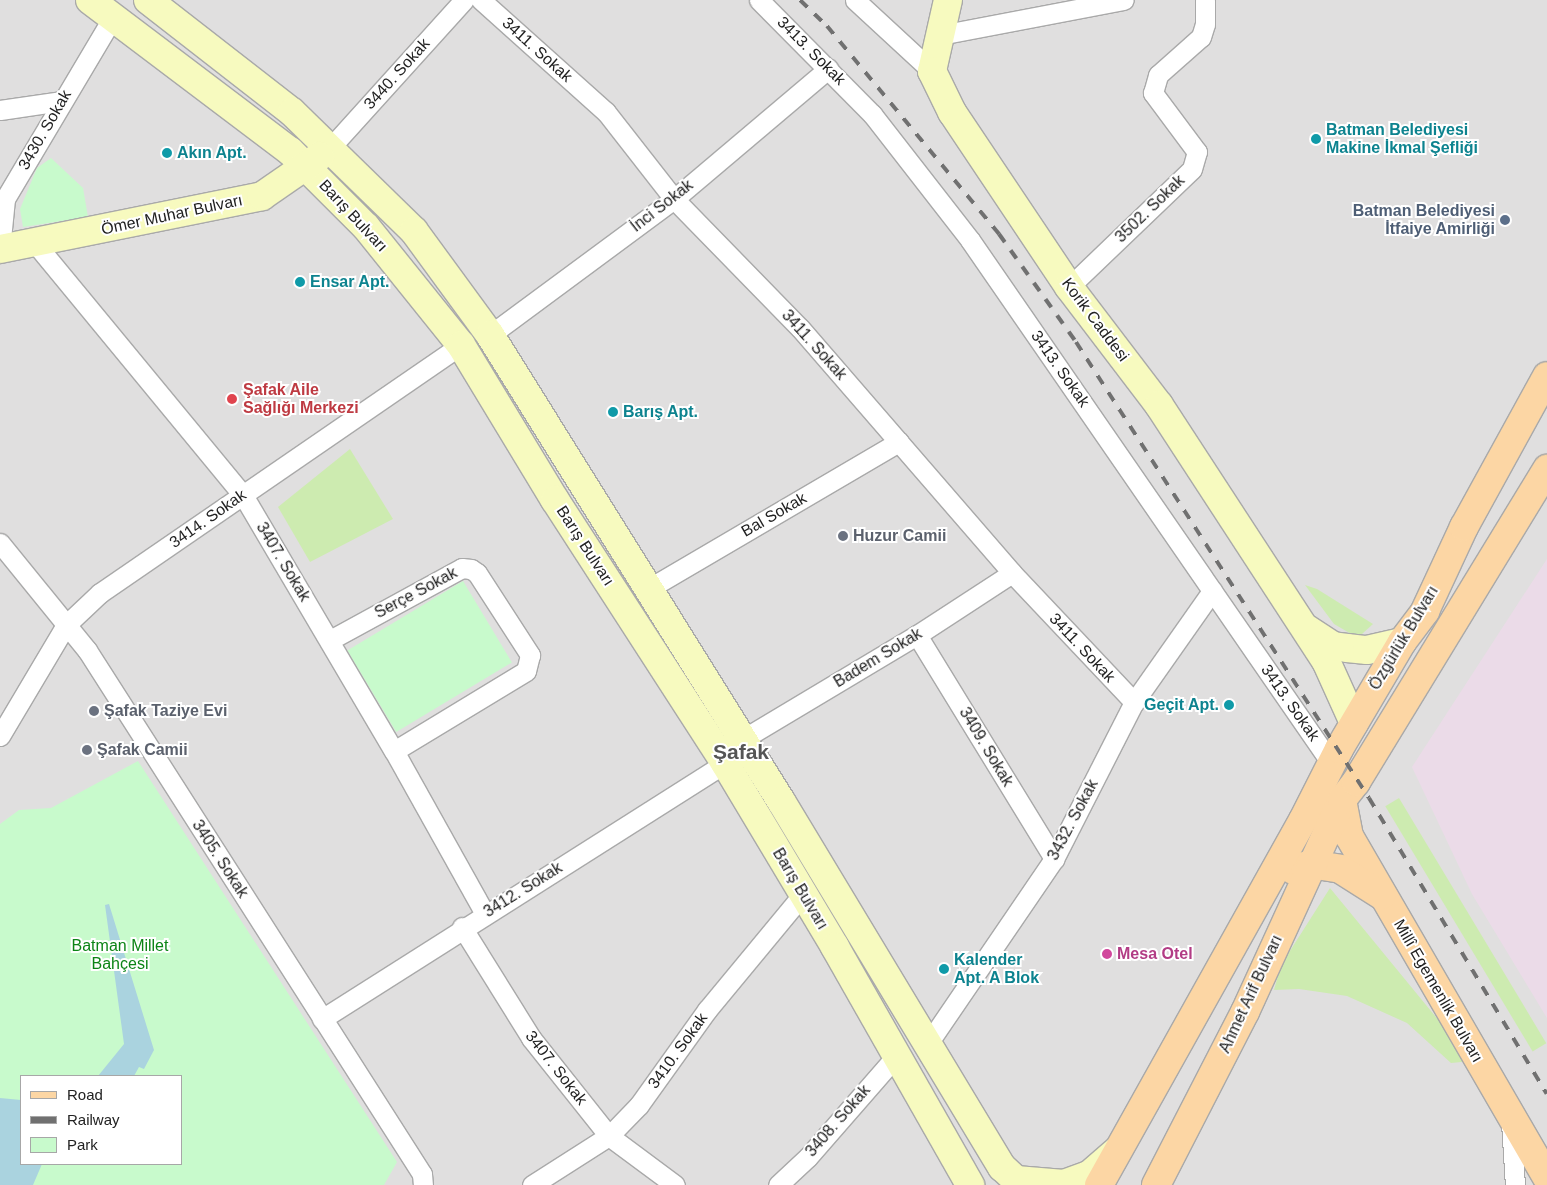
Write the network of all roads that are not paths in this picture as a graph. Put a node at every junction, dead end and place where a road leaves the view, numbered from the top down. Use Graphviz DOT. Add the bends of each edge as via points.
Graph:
graph roads {
  1 [pos="90,0"];
  2 [pos="148,0"];
  3 [pos="464,0"];
  4 [pos="481,0"];
  5 [pos="759,0"];
  6 [pos="855,0"];
  7 [pos="948,0"];
  8 [pos="1124,0"];
  9 [pos="1205,0"];
  10 [pos="113,17"];
  11 [pos="940,35"];
  12 [pos="828,69"];
  13 [pos="932,71"];
  14 [pos="62,101"];
  15 [pos="0,110"];
  16 [pos="331,148"];
  17 [pos="306,167"];
  18 [pos="674,199"];
  19 [pos="35,243"];
  20 [pos="0,249"];
  21 [pos="1069,288"];
  22 [pos="490,335"];
  23 [pos="461,345"];
  24 [pos="1547,376"];
  25 [pos="899,442"];
  26 [pos="1547,469"];
  27 [pos="243,495"];
  28 [pos="0,543"];
  29 [pos="1012,573"];
  30 [pos="648,588"];
  31 [pos="1212,591"];
  32 [pos="66,625"];
  33 [pos="1303,626"];
  34 [pos="917,635"];
  35 [pos="330,640"];
  36 [pos="1402,642"];
  37 [pos="1134,702"];
  38 [pos="1354,723"];
  39 [pos="0,736"];
  40 [pos="743,739"];
  41 [pos="394,751"];
  42 [pos="725,763"];
  43 [pos="1331,763"];
  44 [pos="1342,800"];
  45 [pos="1054,859"];
  46 [pos="1310,864"];
  47 [pos="1270,878"];
  48 [pos="803,894"];
  49 [pos="1384,896"];
  50 [pos="485,914"];
  51 [pos="462,928"];
  52 [pos="322,1019"];
  53 [pos="927,1046"];
  54 [pos="897,1056"];
  55 [pos="1511,1120"];
  56 [pos="609,1136"];
  57 [pos="1117,1151"];
  58 [pos="1547,1177"];
  59 [pos="1019,1182"];
  60 [pos="423,1185"];
  61 [pos="532,1185"];
  62 [pos="675,1185"];
  63 [pos="778,1185"];
  64 [pos="970,1185"];
  65 [pos="1099,1185"];
  66 [pos="1156,1185"];
  67 [pos="1515,1185"];
  1 -- 10 [label="main road, Barış Bulvarı"];
  2 -- 16 [label="main road, Barış Bulvarı" via="292,112"];
  3 -- 16 [label="street, 3440. Sokak"];
  4 -- 18 [label="street, 3411. Sokak" via="606,112"];
  5 -- 12 [label="street, 3413. Sokak"];
  6 -- 13 [label="street"];
  7 -- 11 [label="main road"];
  8 -- 11 [label="street"];
  9 -- 21 [label="street, 3502. Sokak" via="1206,24 1201,37 1158,76 1153,93 1197,152 1192,169"];
  10 -- 14 [label="street, 3430. Sokak"];
  10 -- 17 [label="main road, Barış Bulvarı" via="290,151"];
  11 -- 13 [label="main road"];
  12 -- 18 [label="street, İnci Sokak"];
  12 -- 31 [label="street, 3413. Sokak" via="872,114 970,240"];
  13 -- 21 [label="main road, Korik Caddesi" via="952,112"];
  14 -- 15 [label="street"];
  14 -- 20 [label="street, 3430. Sokak" via="5,199"];
  16 -- 17 [label="main road, Ömer Muhar Bulvarı"];
  16 -- 22 [label="main road, Barış Bulvarı" via="414,231"];
  17 -- 19 [label="main road, Ömer Muhar Bulvarı" via="262,196"];
  17 -- 23 [label="main road, Barış Bulvarı" via="366,227"];
  18 -- 22 [label="street, İnci Sokak"];
  18 -- 25 [label="street, 3411. Sokak" via="800,328"];
  19 -- 20 [label="main road, Ömer Muhar Bulvarı"];
  19 -- 27 [label="street, 3407. Sokak"];
  21 -- 33 [label="main road, Korik Caddesi" via="1160,405"];
  22 -- 30 [label="main road, Barış Bulvarı"];
  23 -- 27 [label="street, 3414. Sokak"];
  23 -- 42 [label="main road, Barış Bulvarı" via="555,500"];
  24 -- 36 [label="main road, Özgürlük Bulvarı" via="1464,527 1424,611"];
  25 -- 29 [label="street, 3411. Sokak"];
  25 -- 30 [label="street, Bal Sokak"];
  26 -- 44 [label="main road, Özgürlük Bulvarı"];
  27 -- 32 [label="street, 3414. Sokak" via="100,593"];
  27 -- 35 [label="street, 3407. Sokak"];
  28 -- 32 [label="street, 3405. Sokak"];
  29 -- 34 [label="street, Badem Sokak"];
  29 -- 37 [label="street, 3411. Sokak"];
  30 -- 40 [label="main road, Barış Bulvarı"];
  31 -- 37 [label="street, 3432. Sokak"];
  31 -- 43 [label="street, 3413. Sokak"];
  32 -- 39 [label="street, 3414. Sokak"];
  32 -- 52 [label="street, 3405. Sokak" via="87,650"];
  33 -- 36 [label="main road, Korik Caddesi" via="1333,646 1367,650"];
  33 -- 38 [label="main road, Korik Caddesi" via="1330,669"];
  34 -- 40 [label="street, Badem Sokak"];
  34 -- 45 [label="street, 3409. Sokak"];
  35 -- 41 [label="street, 3407. Sokak"];
  35 -- 41 [label="street, Serçe Sokak" via="462,568 477,572 530,655 526,671"];
  36 -- 38 [label="main road, Özgürlük Bulvarı"];
  37 -- 45 [label="street, 3432. Sokak"];
  38 -- 43 [label="main road, Özgürlük Bulvarı"];
  40 -- 53 [label="main road, Barış Bulvarı"];
  41 -- 50 [label="street, 3407. Sokak"];
  42 -- 48 [label="main road, Barış Bulvarı"];
  42 -- 50 [label="street, 3412. Sokak"];
  43 -- 47 [label="main road, Özgürlük Bulvarı"];
  44 -- 46 [label="main road, Ahmet Arif Bulvarı"];
  44 -- 49 [label="main road, Millî Egemenlik Bulvarı" via="1349,836"];
  45 -- 53 [label="street, 3432. Sokak"];
  46 -- 47 [label="main road"];
  46 -- 49 [label="main road" via="1340,869"];
  46 -- 66 [label="main road, Ahmet Arif Bulvarı" via="1245,1012"];
  47 -- 57 [label="main road"];
  48 -- 54 [label="main road, Barış Bulvarı"];
  48 -- 56 [label="street, 3410. Sokak" via="707,1010 638,1104"];
  49 -- 55 [label="main road, Millî Egemenlik Bulvarı"];
  50 -- 51 [label="street, 3412. Sokak"];
  51 -- 52 [label="street, 3412. Sokak"];
  51 -- 56 [label="street, 3407. Sokak" via="531,1038"];
  52 -- 60 [label="street, 3405. Sokak" via="422,1174"];
  53 -- 59 [label="main road, Barış Bulvarı" via="1002,1167"];
  54 -- 63 [label="street, 3408. Sokak" via="808,1157"];
  54 -- 64 [label="main road, Barış Bulvarı"];
  55 -- 58 [label="main road, Millî Egemenlik Bulvarı"];
  55 -- 67 [label="street"];
  56 -- 61 [label="street, 3410. Sokak"];
  56 -- 62 [label="street, 3407. Sokak"];
  57 -- 59 [label="main road" via="1089,1175 1064,1184"];
  57 -- 65 [label="main road"];
}
